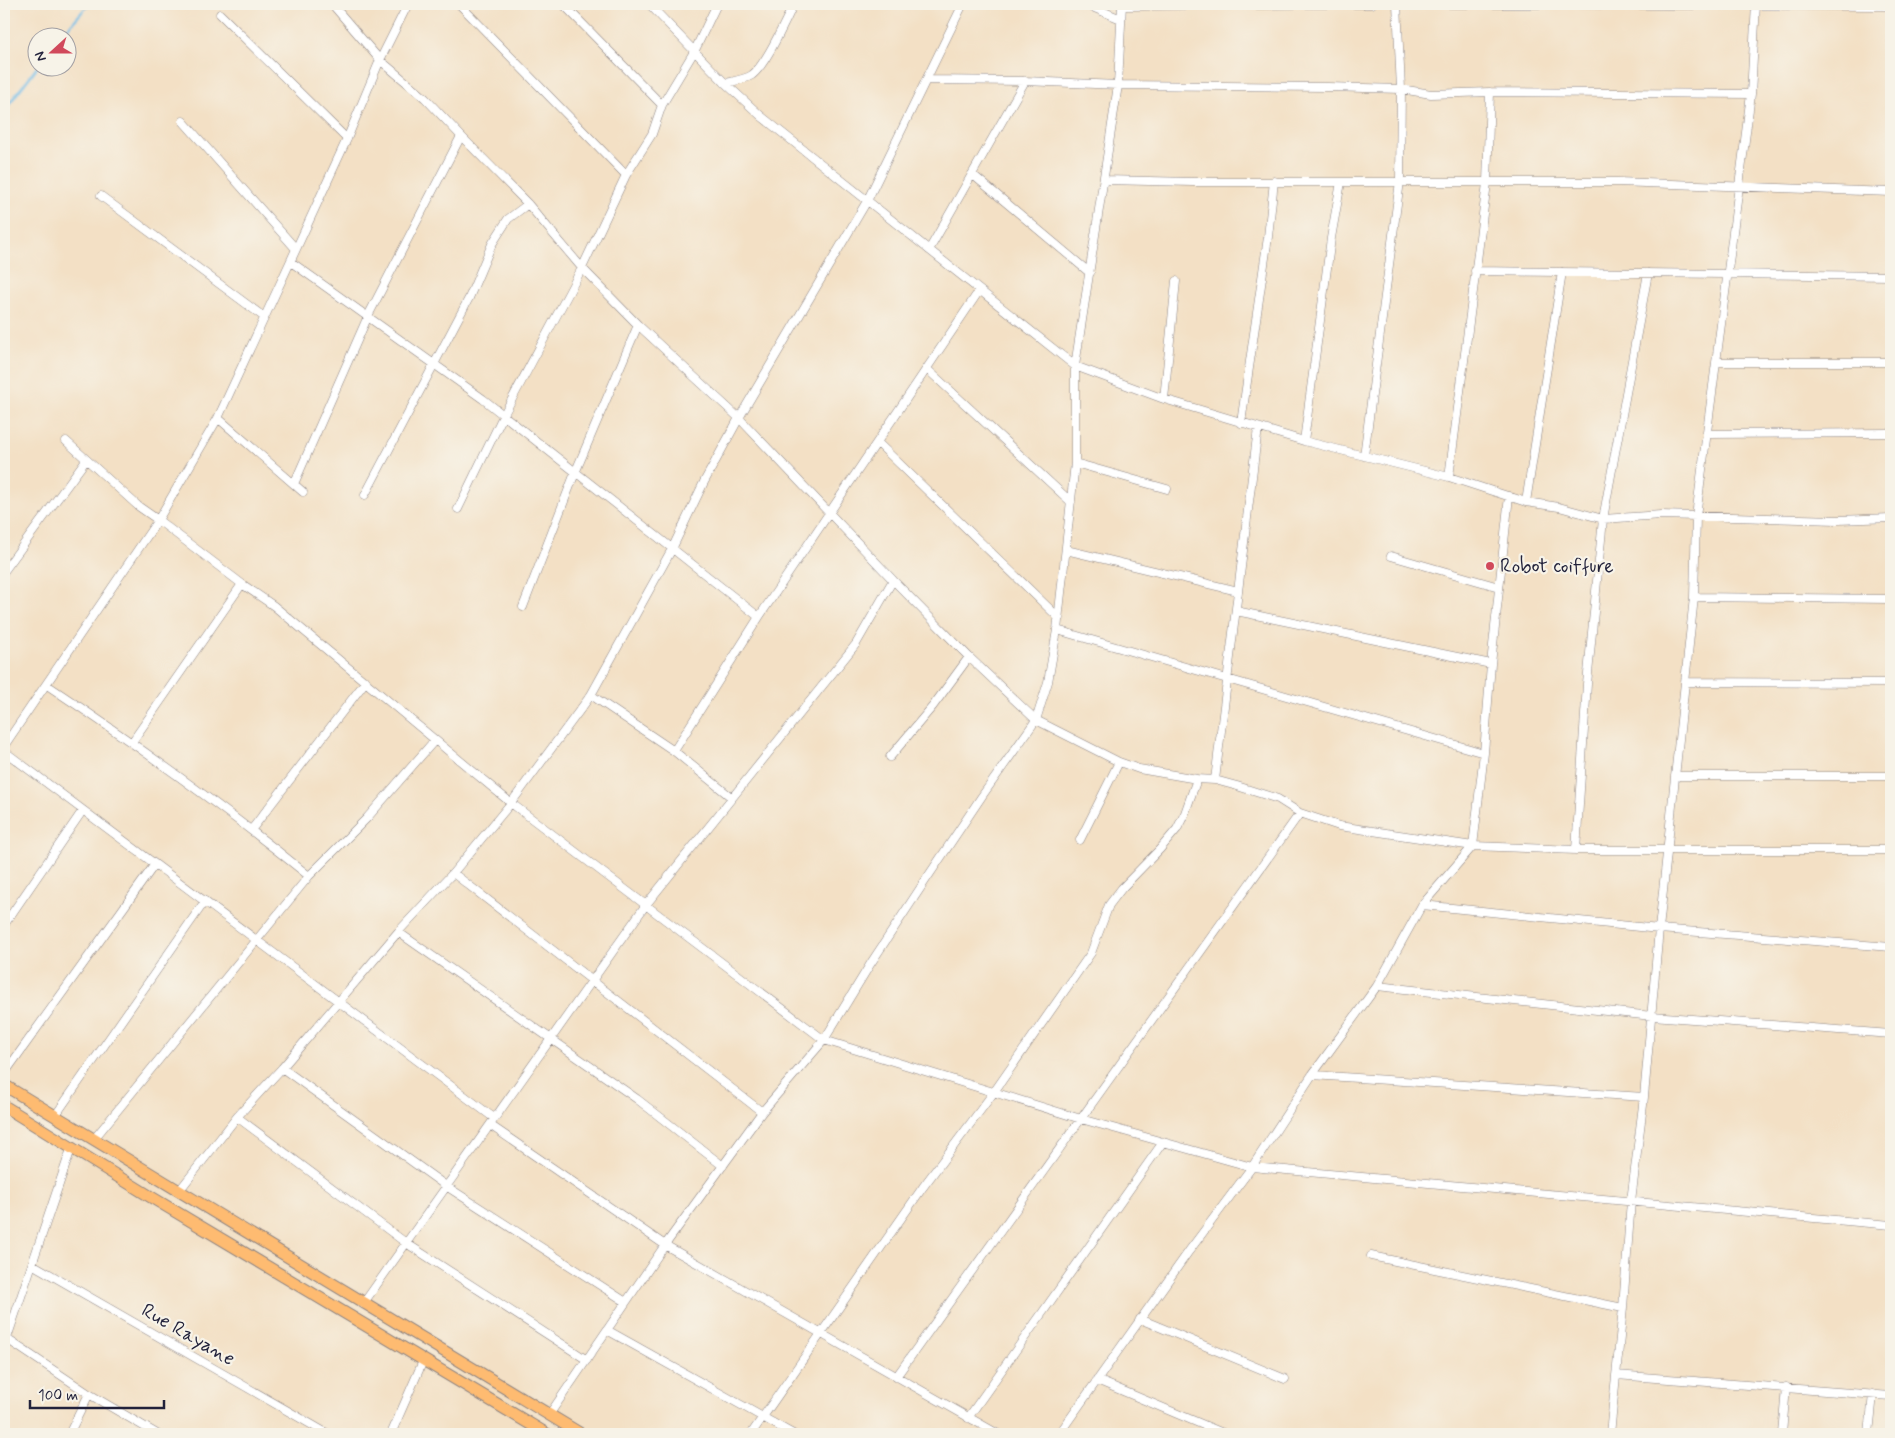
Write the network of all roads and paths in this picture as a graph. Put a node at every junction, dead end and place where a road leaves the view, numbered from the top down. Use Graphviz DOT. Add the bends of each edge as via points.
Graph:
graph roads {
  1 [pos="332,4"];
  2 [pos="408,4"];
  3 [pos="459,4"];
  4 [pos="563,4"];
  5 [pos="649,4"];
  6 [pos="717,4"];
  7 [pos="794,4"];
  8 [pos="963,4"];
  9 [pos="1085,4"];
  10 [pos="1372,4"];
  11 [pos="1398,4"];
  12 [pos="1450,4"];
  13 [pos="1756,4"];
  14 [pos="1122,5"];
  15 [pos="1891,6"];
  16 [pos="220,14"];
  17 [pos="1122,19"];
  18 [pos="695,50"];
  19 [pos="380,60"];
  20 [pos="926,80"];
  21 [pos="1025,81"];
  22 [pos="725,83"];
  23 [pos="1118,85"];
  24 [pos="1401,89"];
  25 [pos="1490,92"];
  26 [pos="1751,94"];
  27 [pos="662,105"];
  28 [pos="183,121"];
  29 [pos="460,136"];
  30 [pos="347,139"];
  31 [pos="972,174"];
  32 [pos="626,175"];
  33 [pos="1104,180"];
  34 [pos="1274,181"];
  35 [pos="1400,181"];
  36 [pos="1341,182"];
  37 [pos="1488,183"];
  38 [pos="1738,187"];
  39 [pos="1891,192"];
  40 [pos="101,196"];
  41 [pos="867,201"];
  42 [pos="528,204"];
  43 [pos="296,248"];
  44 [pos="928,250"];
  45 [pos="291,262"];
  46 [pos="582,268"];
  47 [pos="1475,271"];
  48 [pos="1562,272"];
  49 [pos="1090,273"];
  50 [pos="1648,273"];
  51 [pos="1727,274"];
  52 [pos="1891,276"];
  53 [pos="1176,282"];
  54 [pos="980,291"];
  55 [pos="368,316"];
  56 [pos="264,317"];
  57 [pos="638,325"];
  58 [pos="1716,362"];
  59 [pos="1891,362"];
  60 [pos="434,363"];
  61 [pos="1075,366"];
  62 [pos="927,369"];
  63 [pos="1164,399"];
  64 [pos="503,416"];
  65 [pos="218,418"];
  66 [pos="739,418"];
  67 [pos="1240,423"];
  68 [pos="1258,428"];
  69 [pos="1891,433"];
  70 [pos="1707,434"];
  71 [pos="66,441"];
  72 [pos="1304,441"];
  73 [pos="878,443"];
  74 [pos="1364,456"];
  75 [pos="86,460"];
  76 [pos="1075,463"];
  77 [pos="575,473"];
  78 [pos="1449,476"];
  79 [pos="294,484"];
  80 [pos="1167,489"];
  81 [pos="303,492"];
  82 [pos="365,495"];
  83 [pos="1510,496"];
  84 [pos="1071,502"];
  85 [pos="1526,502"];
  86 [pos="458,510"];
  87 [pos="830,514"];
  88 [pos="1696,516"];
  89 [pos="1891,518"];
  90 [pos="1603,519"];
  91 [pos="158,520"];
  92 [pos="672,549"];
  93 [pos="1066,550"];
  94 [pos="1391,556"];
  95 [pos="4,571"];
  96 [pos="892,580"];
  97 [pos="242,584"];
  98 [pos="1499,586"];
  99 [pos="1238,592"];
  100 [pos="1694,597"];
  101 [pos="1891,598"];
  102 [pos="523,607"];
  103 [pos="1236,611"];
  104 [pos="759,617"];
  105 [pos="1059,618"];
  106 [pos="1057,630"];
  107 [pos="969,657"];
  108 [pos="1490,664"];
  109 [pos="1228,678"];
  110 [pos="366,681"];
  111 [pos="1686,682"];
  112 [pos="1891,683"];
  113 [pos="47,684"];
  114 [pos="591,695"];
  115 [pos="1036,720"];
  116 [pos="434,741"];
  117 [pos="132,742"];
  118 [pos="4,746"];
  119 [pos="4,750"];
  120 [pos="674,751"];
  121 [pos="1484,753"];
  122 [pos="890,757"];
  123 [pos="1119,762"];
  124 [pos="1676,776"];
  125 [pos="1891,776"];
  126 [pos="1197,779"];
  127 [pos="1215,780"];
  128 [pos="731,797"];
  129 [pos="511,803"];
  130 [pos="83,810"];
  131 [pos="1300,813"];
  132 [pos="252,829"];
  133 [pos="1080,840"];
  134 [pos="1473,846"];
  135 [pos="1576,850"];
  136 [pos="1668,850"];
  137 [pos="1891,850"];
  138 [pos="155,864"];
  139 [pos="453,873"];
  140 [pos="309,876"];
  141 [pos="204,901"];
  142 [pos="1422,905"];
  143 [pos="645,906"];
  144 [pos="4,925"];
  145 [pos="1659,929"];
  146 [pos="398,932"];
  147 [pos="256,940"];
  148 [pos="1891,946"];
  149 [pos="592,982"];
  150 [pos="1377,986"];
  151 [pos="339,1002"];
  152 [pos="1652,1016"];
  153 [pos="1891,1034"];
  154 [pos="551,1039"];
  155 [pos="824,1040"];
  156 [pos="282,1068"];
  157 [pos="4,1074"];
  158 [pos="1312,1075"];
  159 [pos="4,1086"];
  160 [pos="994,1092"];
  161 [pos="1644,1097"];
  162 [pos="4,1106"];
  163 [pos="762,1112"];
  164 [pos="55,1116"];
  165 [pos="237,1117"];
  166 [pos="1082,1119"];
  167 [pos="492,1122"];
  168 [pos="94,1139"];
  169 [pos="1163,1142"];
  170 [pos="71,1149"];
  171 [pos="723,1166"];
  172 [pos="1252,1167"];
  173 [pos="446,1186"];
  174 [pos="180,1191"];
  175 [pos="1631,1201"];
  176 [pos="1891,1225"];
  177 [pos="406,1243"];
  178 [pos="665,1245"];
  179 [pos="1371,1256"];
  180 [pos="32,1264"];
  181 [pos="626,1302"];
  182 [pos="363,1304"];
  183 [pos="1623,1308"];
  184 [pos="1140,1320"];
  185 [pos="607,1330"];
  186 [pos="820,1334"];
  187 [pos="5,1338"];
  188 [pos="4,1348"];
  189 [pos="587,1360"];
  190 [pos="423,1361"];
  191 [pos="1616,1375"];
  192 [pos="896,1377"];
  193 [pos="1285,1378"];
  194 [pos="1097,1380"];
  195 [pos="1786,1387"];
  196 [pos="89,1394"];
  197 [pos="1873,1394"];
  198 [pos="1891,1396"];
  199 [pos="549,1415"];
  200 [pos="764,1417"];
  201 [pos="968,1418"];
  202 [pos="69,1434"];
  203 [pos="157,1434"];
  204 [pos="328,1434"];
  205 [pos="391,1434"];
  206 [pos="548,1434"];
  207 [pos="581,1434"];
  208 [pos="751,1434"];
  209 [pos="793,1434"];
  210 [pos="998,1434"];
  211 [pos="1059,1434"];
  212 [pos="1225,1434"];
  213 [pos="1610,1434"];
  214 [pos="1782,1434"];
  215 [pos="1869,1434"];
  1 -- 19 [label="street"];
  2 -- 19 [label="street"];
  3 -- 32 [label="street"];
  4 -- 27 [label="street"];
  5 -- 18 [label="street"];
  6 -- 18 [label="street"];
  7 -- 22 [label="street" via="754,74"];
  8 -- 20 [label="street"];
  9 -- 17 [label="street"];
  10 -- 14 [label="street"];
  11 -- 24 [label="street"];
  12 -- 13 [label="street"];
  13 -- 15 [label="street"];
  13 -- 26 [label="street"];
  14 -- 17 [label="street"];
  16 -- 30 [label="street"];
  17 -- 23 [label="street"];
  18 -- 22 [label="street"];
  18 -- 27 [label="street"];
  19 -- 29 [label="street" via="425,98"];
  19 -- 30 [label="street"];
  20 -- 21 [label="street"];
  20 -- 41 [label="street"];
  21 -- 23 [label="street"];
  21 -- 31 [label="street"];
  22 -- 41 [label="street" via="760,116"];
  23 -- 24 [label="street"];
  23 -- 33 [label="street"];
  24 -- 25 [label="street" via="1431,94"];
  24 -- 35 [label="street"];
  25 -- 26 [label="street"];
  25 -- 37 [label="street"];
  26 -- 38 [label="street"];
  27 -- 32 [label="street" via="652,134"];
  28 -- 43 [label="street"];
  29 -- 42 [label="street"];
  29 -- 55 [label="street"];
  30 -- 43 [label="street"];
  31 -- 44 [label="street"];
  31 -- 49 [label="street"];
  32 -- 46 [label="street"];
  33 -- 34 [label="street"];
  33 -- 49 [label="street"];
  34 -- 36 [label="street"];
  34 -- 67 [label="street"];
  35 -- 36 [label="street"];
  35 -- 37 [label="street"];
  35 -- 74 [label="street"];
  36 -- 72 [label="street"];
  37 -- 38 [label="street" via="1618,182"];
  37 -- 47 [label="street"];
  38 -- 39 [label="street"];
  38 -- 51 [label="street"];
  40 -- 56 [label="street"];
  41 -- 44 [label="street"];
  41 -- 66 [label="street"];
  42 -- 46 [label="street"];
  42 -- 60 [label="street" via="508,219 492,244 469,298"];
  43 -- 45 [label="street"];
  44 -- 54 [label="street"];
  45 -- 55 [label="street"];
  45 -- 56 [label="street"];
  46 -- 57 [label="street"];
  46 -- 64 [label="street"];
  47 -- 48 [label="street"];
  47 -- 78 [label="street"];
  48 -- 50 [label="street"];
  48 -- 85 [label="street"];
  49 -- 61 [label="street"];
  50 -- 51 [label="street"];
  50 -- 90 [label="street"];
  51 -- 52 [label="street"];
  51 -- 58 [label="street"];
  53 -- 63 [label="street"];
  54 -- 61 [label="street"];
  54 -- 62 [label="street"];
  55 -- 60 [label="street"];
  55 -- 79 [label="street"];
  56 -- 65 [label="street"];
  57 -- 66 [label="street"];
  57 -- 77 [label="street"];
  58 -- 59 [label="street"];
  58 -- 70 [label="street"];
  60 -- 64 [label="street"];
  60 -- 82 [label="street"];
  61 -- 63 [label="street"];
  61 -- 76 [label="street"];
  62 -- 73 [label="street"];
  62 -- 84 [label="street"];
  63 -- 67 [label="street"];
  64 -- 77 [label="street"];
  64 -- 86 [label="street"];
  65 -- 79 [label="street"];
  65 -- 91 [label="street"];
  66 -- 87 [label="street"];
  66 -- 92 [label="street"];
  67 -- 68 [label="street"];
  68 -- 72 [label="street"];
  68 -- 99 [label="street"];
  69 -- 70 [label="street"];
  70 -- 88 [label="street"];
  71 -- 75 [label="street"];
  72 -- 74 [label="street"];
  73 -- 87 [label="street"];
  73 -- 105 [label="street"];
  74 -- 78 [label="street"];
  75 -- 91 [label="street"];
  75 -- 95 [label="street"];
  76 -- 80 [label="street"];
  76 -- 84 [label="street"];
  77 -- 92 [label="street"];
  77 -- 102 [label="street"];
  78 -- 83 [label="street"];
  79 -- 81 [label="street"];
  83 -- 85 [label="street"];
  83 -- 98 [label="street"];
  84 -- 93 [label="street"];
  85 -- 90 [label="street"];
  87 -- 96 [label="street"];
  87 -- 104 [label="street"];
  88 -- 89 [label="street" via="1838,520"];
  88 -- 90 [label="street"];
  88 -- 100 [label="street"];
  90 -- 135 [label="street" via="1587,684"];
  91 -- 97 [label="street"];
  91 -- 113 [label="street"];
  92 -- 104 [label="street"];
  92 -- 114 [label="street"];
  93 -- 99 [label="street"];
  93 -- 105 [label="street"];
  94 -- 98 [label="street"];
  96 -- 107 [label="street"];
  96 -- 128 [label="street" via="856,644"];
  97 -- 110 [label="street"];
  97 -- 117 [label="street"];
  98 -- 108 [label="street"];
  99 -- 103 [label="street"];
  100 -- 101 [label="street"];
  100 -- 111 [label="street"];
  103 -- 108 [label="street"];
  103 -- 109 [label="street"];
  104 -- 120 [label="street"];
  105 -- 106 [label="street"];
  106 -- 109 [label="street"];
  106 -- 115 [label="street" via="1048,682"];
  107 -- 115 [label="street"];
  107 -- 122 [label="street"];
  108 -- 121 [label="street"];
  109 -- 121 [label="street"];
  109 -- 127 [label="street"];
  110 -- 116 [label="street"];
  110 -- 132 [label="street"];
  111 -- 112 [label="street"];
  111 -- 124 [label="street"];
  113 -- 117 [label="street"];
  113 -- 118 [label="street"];
  114 -- 120 [label="street"];
  114 -- 129 [label="street"];
  115 -- 123 [label="street"];
  115 -- 155 [label="street" via="927,878"];
  116 -- 129 [label="street"];
  116 -- 140 [label="street" via="367,818"];
  117 -- 132 [label="street"];
  119 -- 130 [label="street"];
  120 -- 128 [label="street"];
  121 -- 134 [label="street"];
  123 -- 126 [label="street" via="1139,769"];
  123 -- 133 [label="street"];
  124 -- 125 [label="street"];
  124 -- 136 [label="street"];
  126 -- 127 [label="street"];
  126 -- 160 [label="street" via="1177,829 1109,905 1091,953"];
  127 -- 131 [label="street" via="1278,799"];
  128 -- 143 [label="street"];
  129 -- 139 [label="street"];
  129 -- 143 [label="street"];
  130 -- 138 [label="street"];
  130 -- 144 [label="street"];
  131 -- 134 [label="street" via="1339,826"];
  131 -- 166 [label="street"];
  132 -- 140 [label="street"];
  134 -- 135 [label="street"];
  134 -- 142 [label="street"];
  135 -- 136 [label="street"];
  136 -- 137 [label="street"];
  136 -- 145 [label="street"];
  138 -- 141 [label="street"];
  138 -- 157 [label="street"];
  139 -- 146 [label="street"];
  139 -- 149 [label="street"];
  140 -- 147 [label="street"];
  141 -- 147 [label="street"];
  141 -- 164 [label="street"];
  142 -- 145 [label="street"];
  142 -- 150 [label="street"];
  143 -- 149 [label="street"];
  143 -- 155 [label="street"];
  145 -- 148 [label="street"];
  145 -- 152 [label="street"];
  146 -- 151 [label="street"];
  146 -- 154 [label="street"];
  147 -- 151 [label="street"];
  147 -- 168 [label="street"];
  149 -- 154 [label="street"];
  149 -- 163 [label="street"];
  150 -- 152 [label="street"];
  150 -- 158 [label="street"];
  151 -- 156 [label="street"];
  151 -- 167 [label="street"];
  152 -- 153 [label="street"];
  152 -- 161 [label="street"];
  154 -- 167 [label="street"];
  154 -- 171 [label="street" via="637,1099"];
  155 -- 160 [label="street"];
  155 -- 163 [label="street"];
  156 -- 165 [label="street"];
  156 -- 173 [label="street"];
  158 -- 161 [label="street"];
  158 -- 172 [label="street"];
  159 -- 164 [label="main road"];
  160 -- 166 [label="street"];
  160 -- 186 [label="street"];
  161 -- 175 [label="street"];
  162 -- 170 [label="main road"];
  163 -- 171 [label="street"];
  164 -- 168 [label="main road"];
  165 -- 174 [label="street"];
  165 -- 177 [label="street"];
  166 -- 169 [label="street"];
  166 -- 192 [label="street"];
  167 -- 173 [label="street"];
  167 -- 178 [label="street"];
  168 -- 174 [label="main road"];
  169 -- 172 [label="street"];
  169 -- 201 [label="street"];
  170 -- 180 [label="street"];
  170 -- 190 [label="main road"];
  171 -- 178 [label="street"];
  172 -- 175 [label="street"];
  172 -- 184 [label="street"];
  173 -- 177 [label="street"];
  173 -- 181 [label="street"];
  174 -- 182 [label="main road"];
  175 -- 176 [label="street"];
  175 -- 183 [label="street"];
  177 -- 182 [label="street"];
  177 -- 189 [label="street"];
  178 -- 181 [label="street"];
  178 -- 186 [label="street"];
  179 -- 183 [label="street"];
  180 -- 187 [label="street"];
  180 -- 204 [label="street, Rue Rayane"];
  181 -- 185 [label="street"];
  182 -- 199 [label="main road"];
  183 -- 191 [label="street"];
  184 -- 193 [label="street"];
  184 -- 194 [label="street"];
  185 -- 189 [label="street"];
  185 -- 200 [label="street"];
  186 -- 192 [label="street"];
  186 -- 200 [label="street"];
  187 -- 188 [label="street"];
  187 -- 196 [label="street"];
  189 -- 199 [label="street"];
  190 -- 205 [label="street"];
  190 -- 206 [label="main road"];
  191 -- 195 [label="street"];
  191 -- 213 [label="street"];
  192 -- 201 [label="street"];
  194 -- 211 [label="street"];
  194 -- 212 [label="street"];
  195 -- 197 [label="street"];
  195 -- 214 [label="street"];
  196 -- 202 [label="street"];
  196 -- 203 [label="street"];
  197 -- 198 [label="street"];
  197 -- 215 [label="street"];
  199 -- 207 [label="main road"];
  200 -- 208 [label="street"];
  200 -- 209 [label="street"];
  201 -- 210 [label="street"];
}
